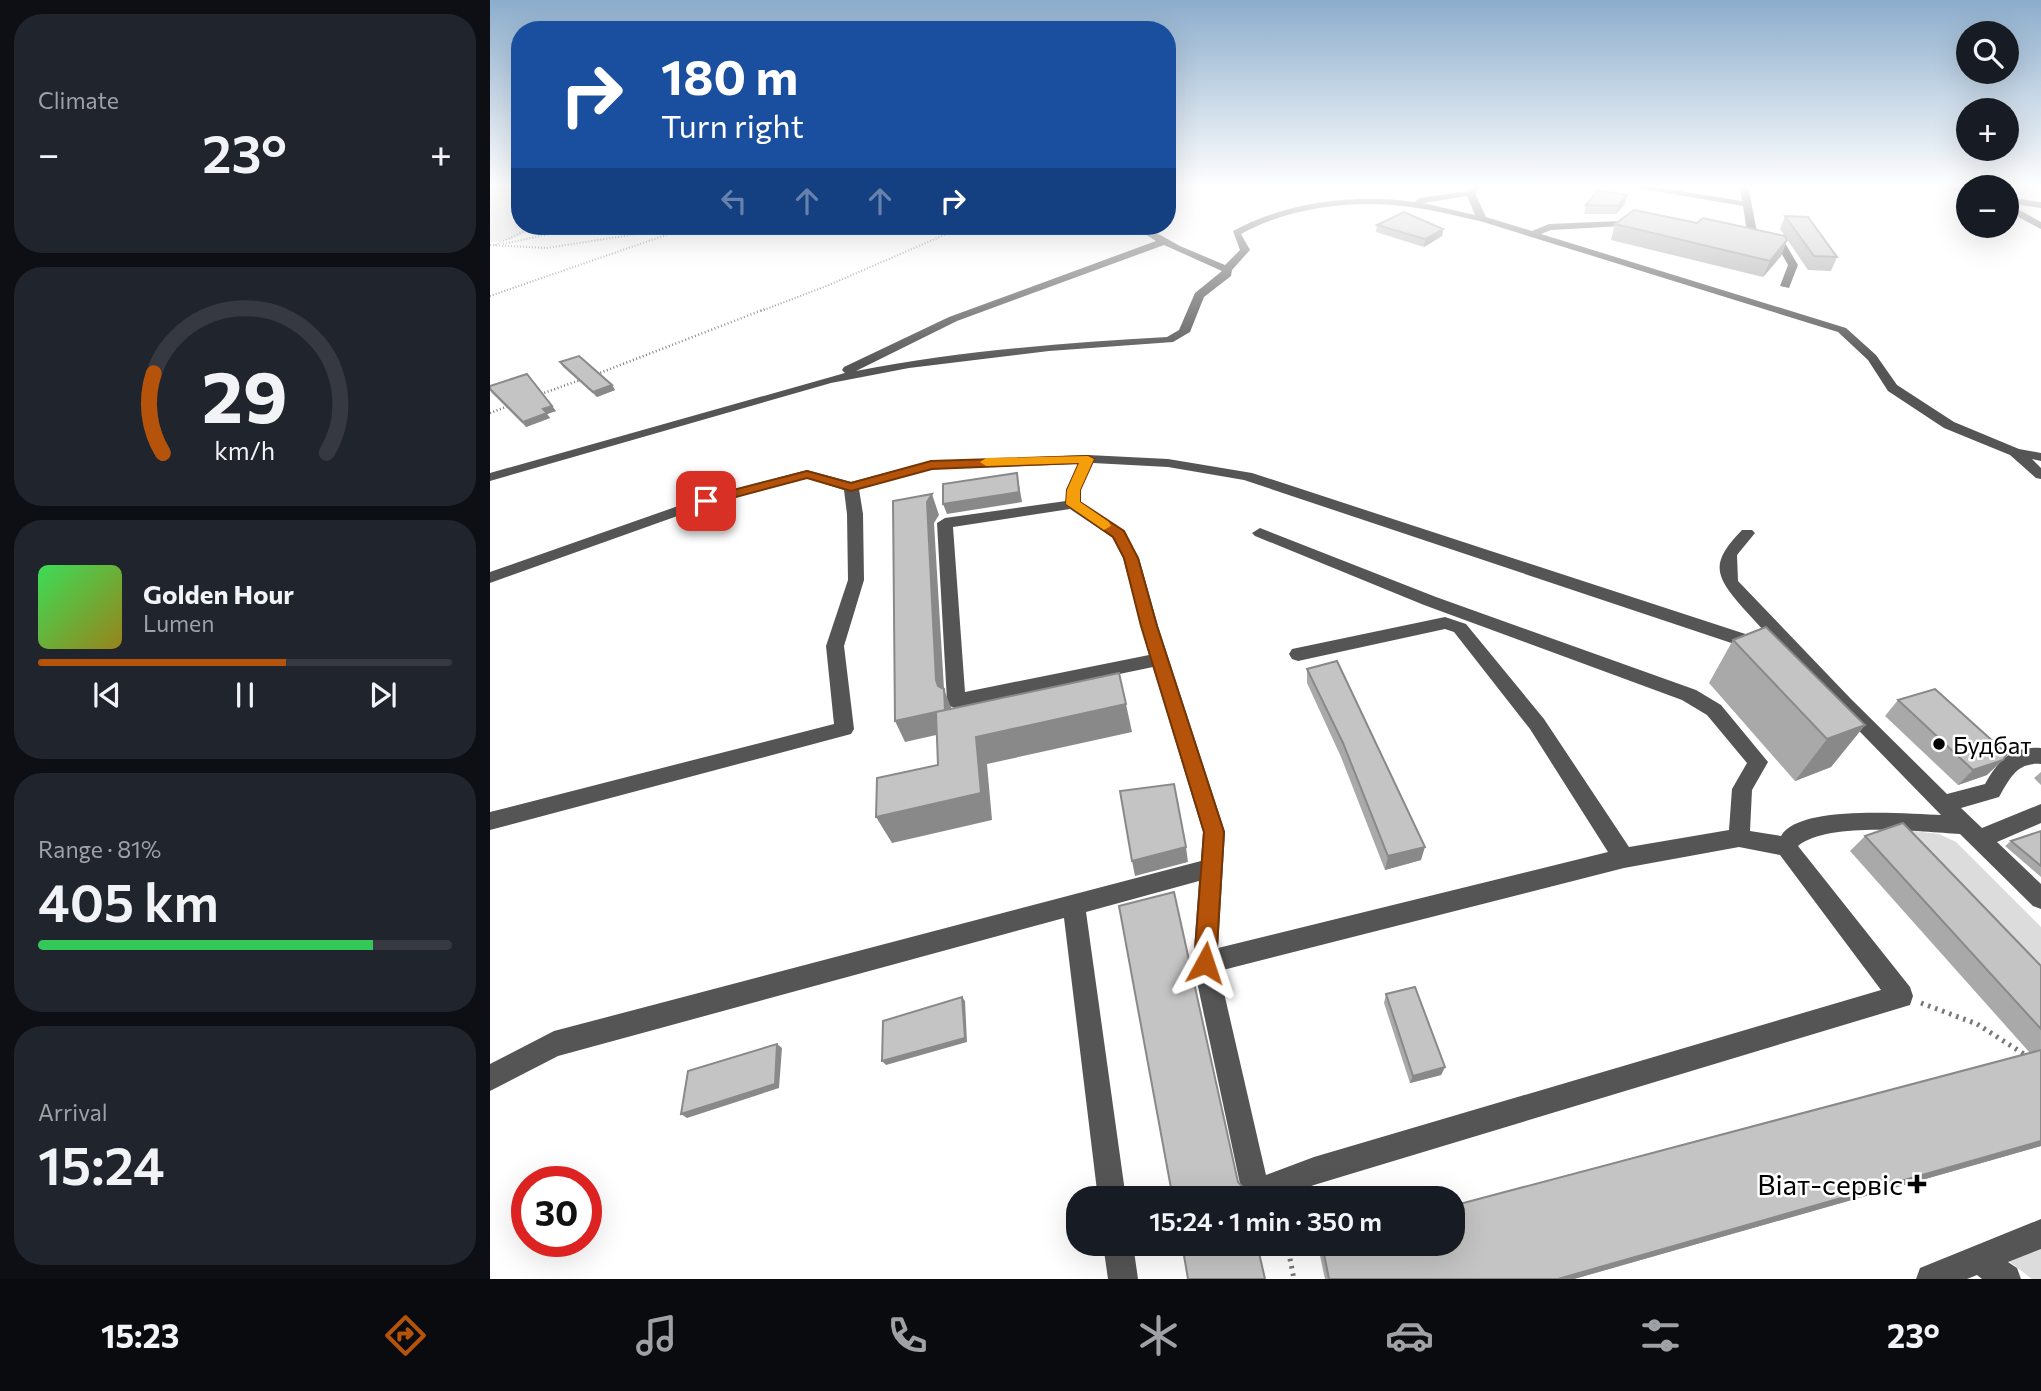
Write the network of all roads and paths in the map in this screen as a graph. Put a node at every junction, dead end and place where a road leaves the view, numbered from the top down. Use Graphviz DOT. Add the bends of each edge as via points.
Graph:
graph roads {
  1 [pos="569,245"];
  2 [pos="638,245"];
  3 [pos="922,245"];
  4 [pos="1155,245"];
  5 [pos="1172,245"];
  6 [pos="1242,245"];
  7 [pos="1568,245"];
  8 [pos="1782,245"];
  9 [pos="491,246"];
  10 [pos="1227,269"];
  11 [pos="1785,286"];
  12 [pos="490,296"];
  13 [pos="829,380"];
  14 [pos="541,394"];
  15 [pos="516,403"];
  16 [pos="490,413"];
  17 [pos="2015,452"];
  18 [pos="2041,457"];
  19 [pos="1088,459"];
  20 [pos="2041,475"];
  21 [pos="490,477"];
  22 [pos="851,487"];
  23 [pos="1073,504"];
  24 [pos="1260,533"];
  25 [pos="1747,533"];
  26 [pos="490,578"];
  27 [pos="1298,654"];
  28 [pos="1160,659"];
  29 [pos="1800,659"];
  30 [pos="2041,756"];
  31 [pos="1941,804"];
  32 [pos="2041,813"];
  33 [pos="490,821"];
  34 [pos="1972,832"];
  35 [pos="1740,838"];
  36 [pos="1786,847"];
  37 [pos="1624,858"];
  38 [pos="1212,868"];
  39 [pos="2041,899"];
  40 [pos="1074,905"];
  41 [pos="1205,963"];
  42 [pos="1901,996"];
  43 [pos="2029,1057"];
  44 [pos="490,1078"];
  45 [pos="1110,1186"];
  46 [pos="2041,1234"];
  47 [pos="1120,1256"];
  48 [pos="1289,1256"];
  49 [pos="1980,1259"];
  50 [pos="1123,1279"];
  51 [pos="1294,1279"];
  52 [pos="1931,1279"];
  53 [pos="2006,1279"];
  1 -- 9 [label="path"];
  2 -- 12 [label="path"];
  3 -- 14 [label="path" via="829,285"];
  4 -- 13 [label="street" via="953,318"];
  5 -- 10 [label="street"];
  6 -- 10 [label="street" via="1245,250"];
  7 -- 17 [label="street" via="1842,330 1872,358 1892,388 1949,425"];
  8 -- 11 [label="street" via="1793,265"];
  10 -- 13 [label="street" via="1227,274 1199,295 1184,332 1169,340 1049,347 909,364"];
  13 -- 21 [label="street"];
  15 -- 16 [label="path"];
  17 -- 18 [label="street"];
  17 -- 20 [label="street"];
  19 -- 22 [label="street" via="931,465"];
  19 -- 23 [label="street" via="1073,490"];
  19 -- 29 [label="street" via="1179,463 1247,476"];
  22 -- 26 [label="street" via="807,474 706,501"];
  22 -- 33 [label="street" via="856,580 835,646 844,729"];
  23 -- 28 [label="street" via="1119,535 1131,558"];
  23 -- 28 [label="street" via="945,523 956,701"];
  24 -- 35 [label="street" via="1430,601 1689,695 1714,710 1758,762 1742,789"];
  25 -- 29 [label="street" via="1729,554 1730,583"];
  27 -- 37 [label="street" via="1444,624 1460,628 1537,724"];
  28 -- 38 [label="street" via="1214,832"];
  29 -- 31 [label="street"];
  30 -- 31 [label="street" via="2028,753 2006,765 1992,791"];
  31 -- 34 [label="street"];
  32 -- 34 [label="street"];
  34 -- 36 [label="street" via="1857,821 1806,829"];
  34 -- 39 [label="street"];
  35 -- 36 [label="street"];
  35 -- 37 [label="street"];
  36 -- 42 [label="street"];
  37 -- 41 [label="street"];
  38 -- 40 [label="street"];
  38 -- 41 [label="street"];
  40 -- 44 [label="street" via="554,1044"];
  40 -- 45 [label="street"];
  41 -- 42 [label="street" via="1256,1193 1314,1171"];
  42 -- 43 [label="path" via="1977,1024"];
  46 -- 49 [label="street"];
  47 -- 50 [label="street"];
  48 -- 51 [label="path"];
  49 -- 52 [label="street"];
  49 -- 53 [label="street"];
}
